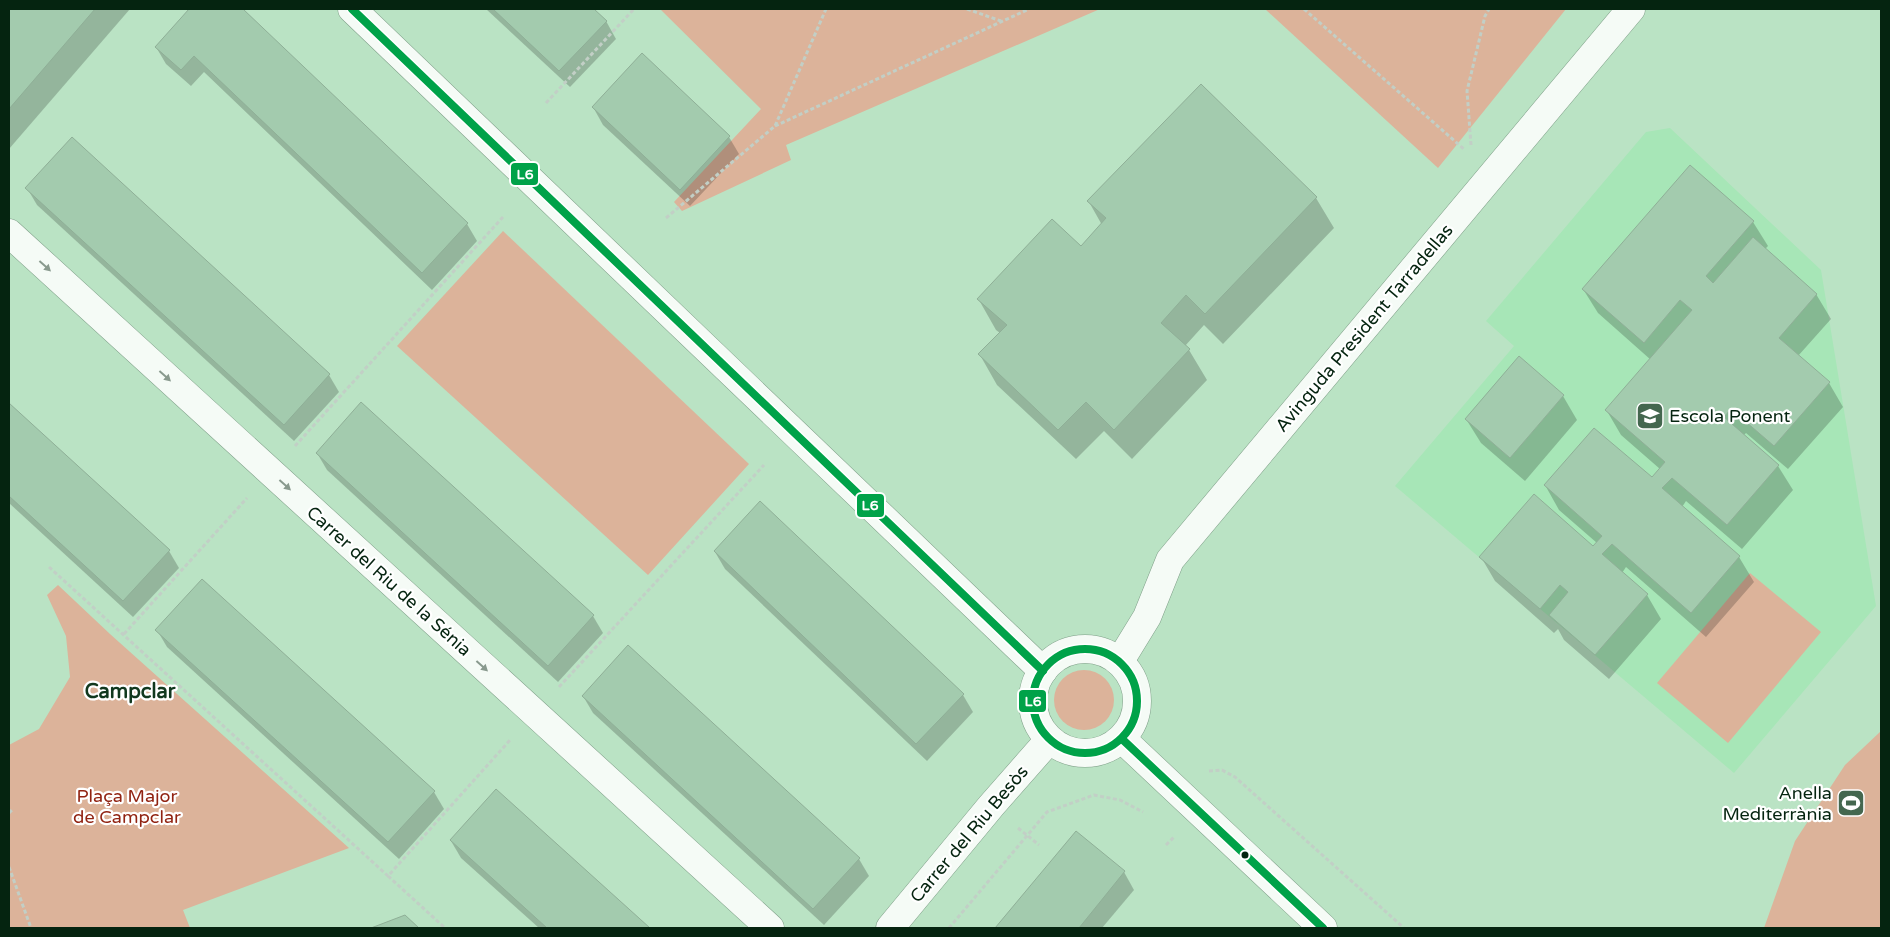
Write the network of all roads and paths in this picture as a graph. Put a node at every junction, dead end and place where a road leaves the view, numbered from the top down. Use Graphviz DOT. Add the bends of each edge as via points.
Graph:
graph roads {
  1 [pos="352,9"];
  2 [pos="634,9"];
  3 [pos="826,9"];
  4 [pos="967,9"];
  5 [pos="1029,9"];
  6 [pos="1304,9"];
  7 [pos="1490,9"];
  8 [pos="1631,9"];
  9 [pos="1001,22"];
  10 [pos="546,102"];
  11 [pos="775,126"];
  12 [pos="1471,146"];
  13 [pos="1472,155"];
  14 [pos="503,217"];
  15 [pos="666,218"];
  16 [pos="9,233"];
  17 [pos="764,465"];
  18 [pos="271,472"];
  19 [pos="49,567"];
  20 [pos="124,634"];
  21 [pos="1120,661"];
  22 [pos="1043,671"];
  23 [pos="535,714"];
  24 [pos="1122,739"];
  25 [pos="1049,740"];
  26 [pos="1206,772"];
  27 [pos="12,810"];
  28 [pos="1145,812"];
  29 [pos="9,813"];
  30 [pos="1015,825"];
  31 [pos="1026,836"];
  32 [pos="1038,845"];
  33 [pos="9,867"];
  34 [pos="388,876"];
  35 [pos="32,928"];
  36 [pos="445,928"];
  37 [pos="770,928"];
  38 [pos="890,928"];
  39 [pos="949,928"];
  40 [pos="1323,928"];
  41 [pos="1404,928"];
  1 -- 22 [label="street"];
  2 -- 10 [label="path"];
  3 -- 11 [label="path"];
  4 -- 9 [label="path"];
  5 -- 9 [label="path"];
  6 -- 13 [label="path"];
  7 -- 12 [label="path" via="1485,16 1467,91"];
  8 -- 21 [label="street, Avinguda President Tarradellas" via="1170,560 1147,617"];
  9 -- 11 [label="path"];
  11 -- 15 [label="path"];
  14 -- 18 [label="path"];
  16 -- 18 [label="street, Carrer del Riu de la Sénia, one-way"];
  17 -- 23 [label="path"];
  18 -- 20 [label="path"];
  18 -- 23 [label="street, Carrer del Riu de la Sénia, one-way"];
  19 -- 20 [label="path"];
  20 -- 34 [label="path"];
  21 -- 22 [label="street" via="1104,652 1074,650 1059,656"];
  21 -- 24 [label="street" via="1131,675 1137,692 1138,710 1132,727"];
  22 -- 25 [label="street" via="1033,698 1034,714"];
  23 -- 34 [label="path"];
  23 -- 37 [label="street, Carrer del Riu de la Sénia"];
  24 -- 25 [label="street" via="1105,750 1087,754 1069,752"];
  24 -- 40 [label="street"];
  25 -- 38 [label="street, Carrer del Riu Besòs"];
  26 -- 41 [label="path" via="1222,770 1235,777"];
  27 -- 29 [label="path"];
  28 -- 31 [label="path" via="1120,800 1094,795 1047,812"];
  30 -- 31 [label="path"];
  31 -- 32 [label="path"];
  31 -- 39 [label="path"];
  33 -- 35 [label="path"];
  34 -- 36 [label="path"];
}
